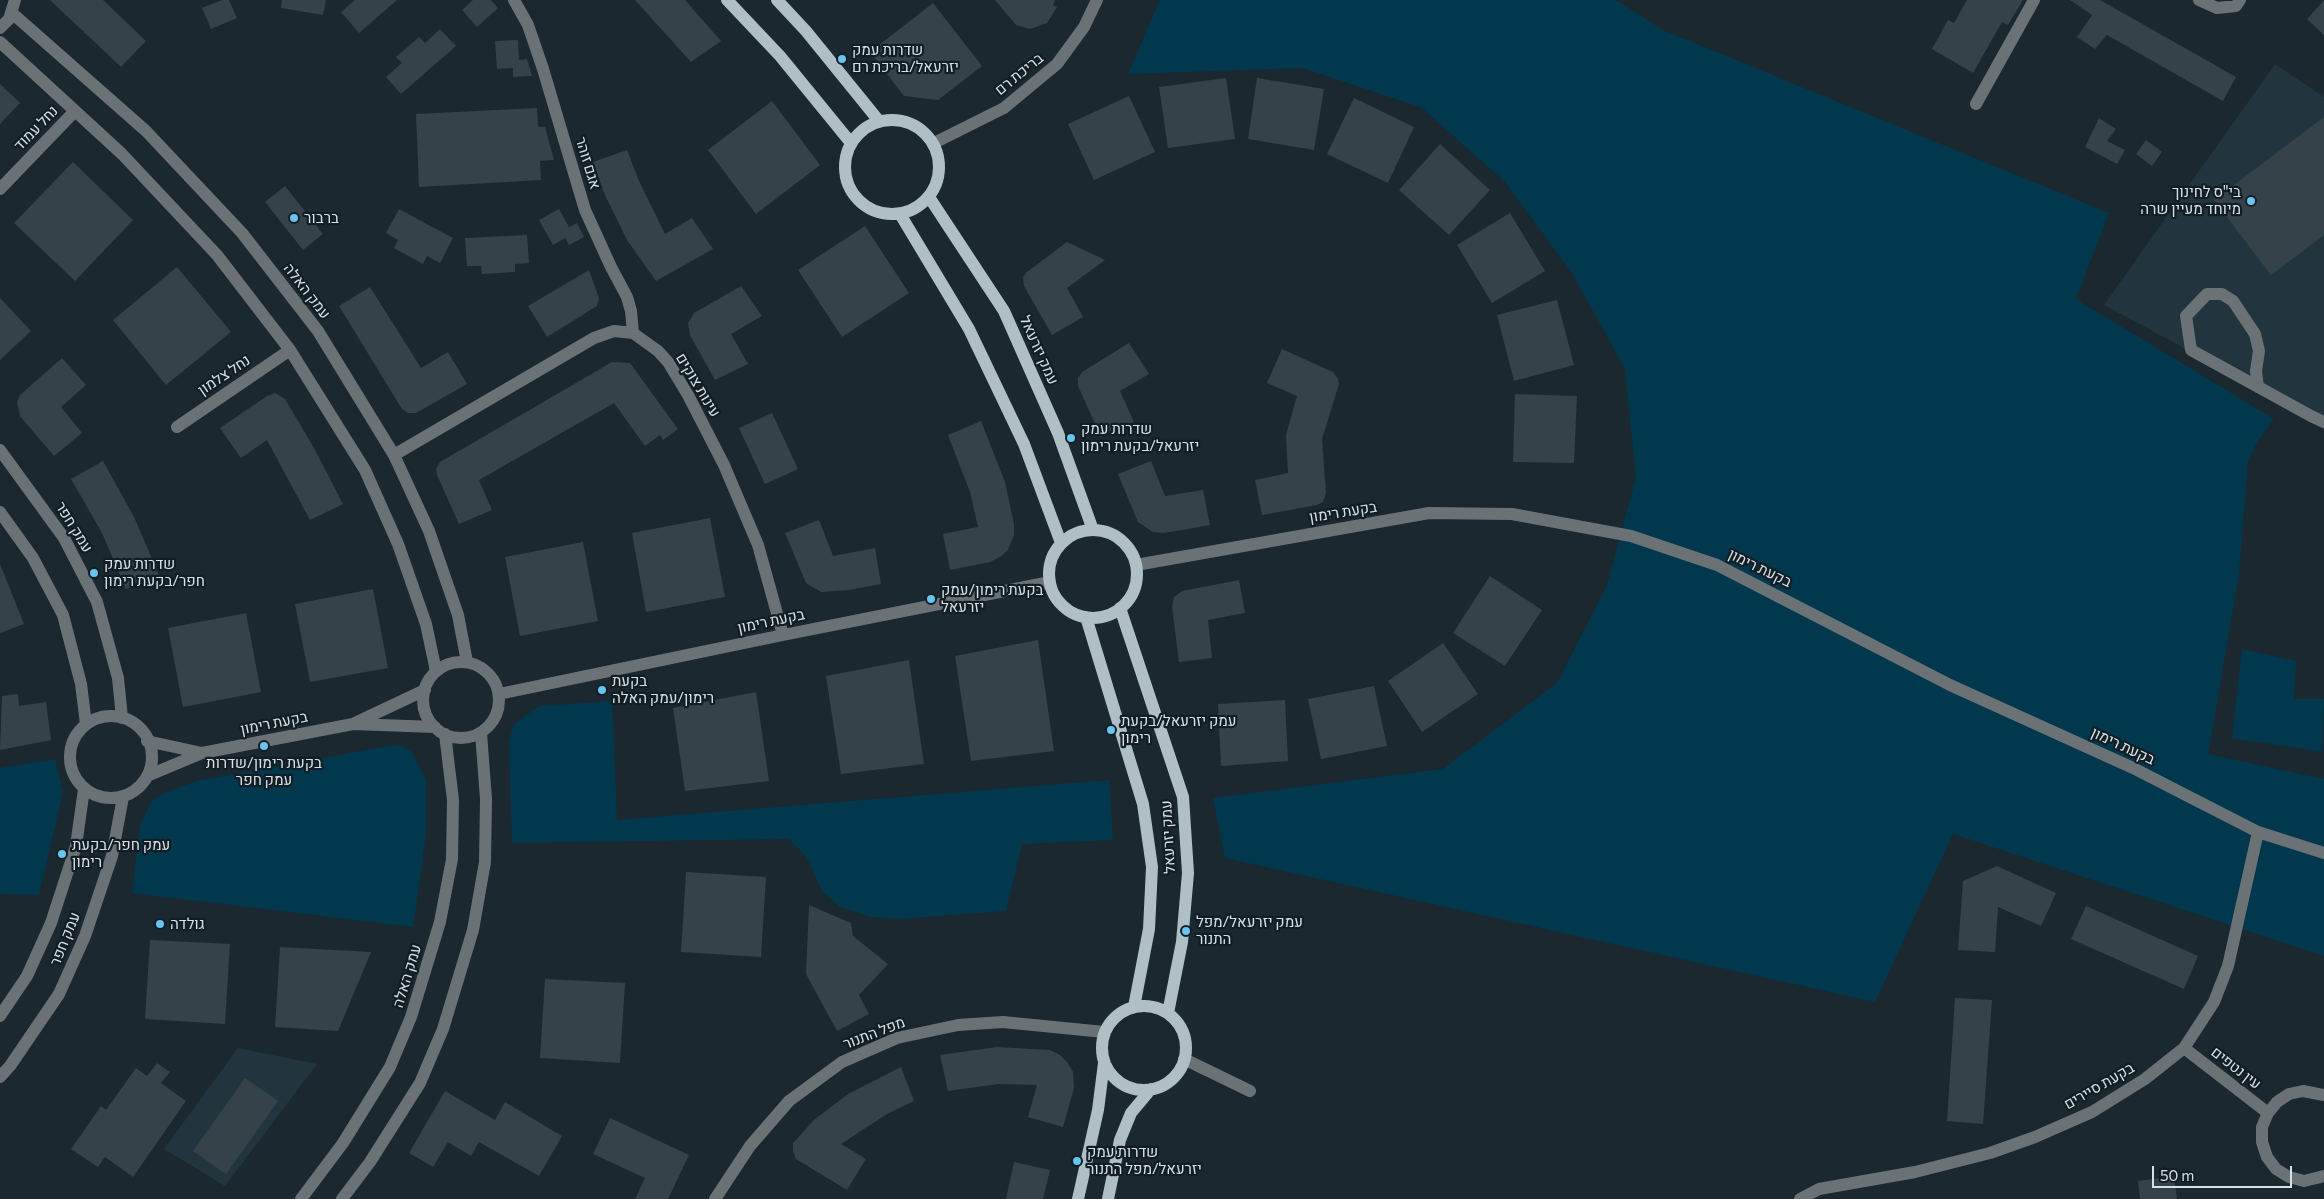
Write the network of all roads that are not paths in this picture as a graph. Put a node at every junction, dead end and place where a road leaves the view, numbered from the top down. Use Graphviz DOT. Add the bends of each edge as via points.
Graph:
graph roads {
  1 [pos="514,0"];
  2 [pos="727,0"];
  3 [pos="777,0"];
  4 [pos="1097,0"];
  5 [pos="2034,0"];
  6 [pos="2199,0"];
  7 [pos="2240,0"];
  8 [pos="13,6"];
  9 [pos="0,28"];
  10 [pos="0,42"];
  11 [pos="1976,104"];
  12 [pos="75,112"];
  13 [pos="879,121"];
  14 [pos="851,143"];
  15 [pos="934,143"];
  16 [pos="0,189"];
  17 [pos="929,197"];
  18 [pos="900,214"];
  19 [pos="633,333"];
  20 [pos="290,350"];
  21 [pos="2258,386"];
  22 [pos="2324,422"];
  23 [pos="177,427"];
  24 [pos="0,450"];
  25 [pos="394,455"];
  26 [pos="0,512"];
  27 [pos="1093,530"];
  28 [pos="1061,543"];
  29 [pos="1136,565"];
  30 [pos="1050,582"];
  31 [pos="1120,608"];
  32 [pos="1086,617"];
  33 [pos="783,634"];
  34 [pos="468,662"];
  35 [pos="436,671"];
  36 [pos="424,690"];
  37 [pos="499,694"];
  38 [pos="122,718"];
  39 [pos="86,724"];
  40 [pos="353,724"];
  41 [pos="440,731"];
  42 [pos="481,733"];
  43 [pos="148,741"];
  44 [pos="202,753"];
  45 [pos="147,776"];
  46 [pos="84,789"];
  47 [pos="123,796"];
  48 [pos="2258,832"];
  49 [pos="2324,853"];
  50 [pos="1134,1007"];
  51 [pos="1168,1013"];
  52 [pos="0,1016"];
  53 [pos="1104,1032"];
  54 [pos="2184,1048"];
  55 [pos="1184,1059"];
  56 [pos="1104,1063"];
  57 [pos="0,1077"];
  58 [pos="1151,1089"];
  59 [pos="1250,1091"];
  60 [pos="2324,1095"];
  61 [pos="2268,1113"];
  62 [pos="2324,1176"];
  63 [pos="302,1199"];
  64 [pos="342,1199"];
  65 [pos="715,1199"];
  66 [pos="1078,1199"];
  67 [pos="1108,1199"];
  68 [pos="1800,1199"];
  1 -- 19 [label="street, אגם זוהר" via="544,69 585,210 627,297"];
  2 -- 14 [label="main road" via="780,56"];
  3 -- 13 [label="main road"];
  4 -- 15 [label="street, בריכת רם" via="1084,27 1057,64 1004,108"];
  5 -- 11 [label="street"];
  6 -- 7 [label="street" via="2217,8 2236,6"];
  8 -- 9 [label="street"];
  8 -- 25 [label="street, עמק האלה" via="146,131 242,234 318,331"];
  10 -- 12 [label="street"];
  12 -- 16 [label="street, נחל עמוד"];
  12 -- 20 [label="street" via="122,154 217,255"];
  13 -- 14 [label="main road" via="863,130"];
  13 -- 15 [label="main road" via="891,119 910,123 926,133"];
  14 -- 18 [label="main road" via="845,169 854,194 862,204 874,210"];
  15 -- 17 [label="main road" via="940,171"];
  17 -- 18 [label="main road" via="916,208"];
  17 -- 27 [label="main road, עמק יזרעאל" via="1004,311 1058,432"];
  18 -- 28 [label="main road" via="969,329 1024,444"];
  19 -- 25 [label="street" via="614,331 594,338"];
  19 -- 33 [label="street, עינות צוקים" via="668,362 724,465 758,545"];
  20 -- 23 [label="street, נחל צלמון"];
  20 -- 35 [label="street" via="364,470 398,544 426,624"];
  21 -- 21 [label="street" via="2259,351 2255,334 2233,301 2222,294 2207,294 2186,316 2191,350"];
  21 -- 22 [label="street"];
  24 -- 38 [label="street, עמק חפר" via="64,538 97,602 118,678"];
  25 -- 34 [label="street, עמק האלה" via="429,531 458,615"];
  26 -- 39 [label="street" via="33,558 63,615 81,684"];
  27 -- 28 [label="main road" via="1076,533"];
  27 -- 29 [label="main road" via="1121,540"];
  28 -- 30 [label="main road" via="1050,561"];
  29 -- 31 [label="main road" via="1134,589"];
  29 -- 48 [label="street, בקעת רימון" via="1429,513 1512,514 1631,536 1717,565 1950,685 2133,768"];
  30 -- 32 [label="main road" via="1066,609"];
  30 -- 33 [label="street, בקעת רימון"];
  31 -- 32 [label="main road" via="1104,616"];
  31 -- 51 [label="main road, עמק יזרעאל" via="1184,797 1188,873 1182,942"];
  32 -- 50 [label="main road, עמק יזרעאל" via="1143,804 1152,866 1149,929"];
  33 -- 37 [label="street, בקעת רימון"];
  34 -- 35 [label="street" via="451,663"];
  34 -- 37 [label="street" via="492,677"];
  35 -- 36 [label="street"];
  36 -- 40 [label="street, בקעת רימון"];
  36 -- 41 [label="street" via="426,715"];
  37 -- 42 [label="street" via="496,716"];
  38 -- 39 [label="street" via="109,716"];
  38 -- 43 [label="street" via="134,723"];
  39 -- 46 [label="street" via="77,733 70,756 74,774"];
  40 -- 41 [label="street, בקעת רימון"];
  40 -- 44 [label="street, בקעת רימון"];
  41 -- 42 [label="street" via="463,738"];
  41 -- 63 [label="street, עמק האלה" via="453,800 452,859 440,922 417,998 390,1067 343,1143"];
  42 -- 64 [label="street" via="486,798 485,862 473,930 443,1028 420,1083 370,1162"];
  43 -- 44 [label="street, בקעת רימון"];
  43 -- 45 [label="street" via="151,763"];
  44 -- 45 [label="street, בקעת רימון"];
  45 -- 47 [label="street" via="137,788"];
  46 -- 47 [label="street" via="96,796"];
  46 -- 52 [label="street, עמק חפר" via="76,846 51,923 27,976"];
  47 -- 57 [label="street, עמק חפר" via="112,856 86,936 60,994"];
  48 -- 49 [label="street, בקעת רימון"];
  48 -- 54 [label="street, בקעת סיירים" via="2228,966 2214,1002"];
  50 -- 51 [label="main road" via="1151,1006"];
  50 -- 53 [label="main road" via="1116,1016"];
  51 -- 55 [label="main road" via="1181,1029 1186,1049"];
  53 -- 56 [label="main road"];
  53 -- 65 [label="street, מפל התנור" via="1003,1022 958,1025 897,1038 842,1062 789,1101 750,1146"];
  54 -- 61 [label="street, עין נטפים"];
  54 -- 68 [label="street, בקעת סיירים" via="2146,1079 2092,1112 2035,1137 1990,1153 1916,1172 1819,1189"];
  55 -- 58 [label="main road" via="1172,1079"];
  55 -- 59 [label="street"];
  56 -- 58 [label="main road" via="1122,1084 1136,1089"];
  56 -- 66 [label="main road" via="1098,1110"];
  58 -- 67 [label="main road" via="1131,1113 1120,1140"];
  60 -- 61 [label="street" via="2303,1091 2289,1094"];
  61 -- 62 [label="street" via="2262,1127 2262,1142 2276,1169 2304,1181"];
}
